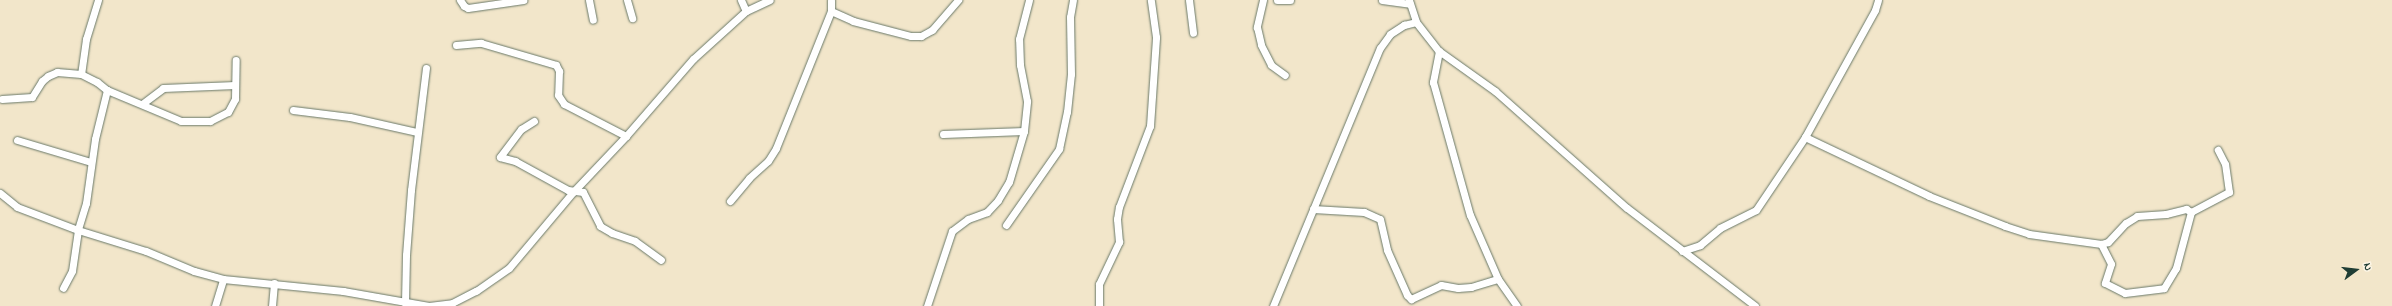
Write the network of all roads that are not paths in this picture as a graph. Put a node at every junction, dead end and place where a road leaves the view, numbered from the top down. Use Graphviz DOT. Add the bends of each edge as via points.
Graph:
graph roads {
  1 [pos="98,0"];
  2 [pos="460,0"];
  3 [pos="523,0"];
  4 [pos="589,0"];
  5 [pos="628,0"];
  6 [pos="741,0"];
  7 [pos="770,0"];
  8 [pos="831,0"];
  9 [pos="958,0"];
  10 [pos="1029,0"];
  11 [pos="1073,0"];
  12 [pos="1151,0"];
  13 [pos="1189,0"];
  14 [pos="1263,0"];
  15 [pos="1277,0"];
  16 [pos="1290,0"];
  17 [pos="1382,0"];
  18 [pos="1878,0"];
  19 [pos="1410,2"];
  20 [pos="746,11"];
  21 [pos="831,11"];
  22 [pos="632,18"];
  23 [pos="593,20"];
  24 [pos="1416,22"];
  25 [pos="1193,33"];
  26 [pos="456,45"];
  27 [pos="1439,51"];
  28 [pos="236,60"];
  29 [pos="426,68"];
  30 [pos="81,74"];
  31 [pos="1285,75"];
  32 [pos="235,85"];
  33 [pos="107,90"];
  34 [pos="2,99"];
  35 [pos="142,104"];
  36 [pos="294,110"];
  37 [pos="534,122"];
  38 [pos="1024,131"];
  39 [pos="417,132"];
  40 [pos="943,134"];
  41 [pos="626,136"];
  42 [pos="1805,137"];
  43 [pos="17,140"];
  44 [pos="2218,150"];
  45 [pos="91,162"];
  46 [pos="574,191"];
  47 [pos="0,193"];
  48 [pos="730,201"];
  49 [pos="1313,209"];
  50 [pos="2191,212"];
  51 [pos="1006,225"];
  52 [pos="78,230"];
  53 [pos="2101,244"];
  54 [pos="1682,250"];
  55 [pos="661,260"];
  56 [pos="223,279"];
  57 [pos="1498,279"];
  58 [pos="274,283"];
  59 [pos="63,288"];
  60 [pos="406,303"];
  61 [pos="215,306"];
  62 [pos="272,306"];
  63 [pos="429,306"];
  64 [pos="927,306"];
  65 [pos="1099,306"];
  66 [pos="1273,306"];
  67 [pos="1517,306"];
  68 [pos="1755,306"];
  1 -- 30 [label="street" via="86,39"];
  2 -- 3 [label="street" via="468,8"];
  4 -- 23 [label="street"];
  5 -- 22 [label="street"];
  6 -- 20 [label="street"];
  7 -- 20 [label="street"];
  8 -- 21 [label="street"];
  9 -- 21 [label="street" via="932,30 921,36 881,29"];
  10 -- 38 [label="street" via="1019,39 1020,65 1027,101"];
  11 -- 51 [label="street" via="1070,17 1071,74 1067,112 1059,149"];
  12 -- 65 [label="street" via="1156,37 1150,126 1119,207 1119,242 1099,284"];
  13 -- 25 [label="street"];
  14 -- 31 [label="street" via="1258,27 1261,45 1271,65"];
  15 -- 16 [label="street"];
  17 -- 19 [label="street"];
  18 -- 42 [label="street" via="1875,10"];
  19 -- 24 [label="street"];
  20 -- 41 [label="street" via="693,59"];
  21 -- 48 [label="street" via="776,148 768,161 749,178"];
  24 -- 27 [label="street"];
  24 -- 49 [label="street" via="1404,25 1390,34 1380,48"];
  26 -- 41 [label="street" via="481,43 556,65 559,70 558,95 564,104"];
  27 -- 54 [label="street" via="1495,91 1627,208"];
  27 -- 57 [label="street" via="1433,82 1470,215"];
  28 -- 32 [label="street"];
  29 -- 39 [label="street"];
  30 -- 33 [label="street"];
  30 -- 34 [label="street" via="57,72 42,81 32,97"];
  32 -- 35 [label="street" via="163,88"];
  32 -- 35 [label="street" via="235,98 228,112 210,121 181,121"];
  33 -- 35 [label="street"];
  33 -- 45 [label="street"];
  36 -- 39 [label="street" via="350,117"];
  37 -- 46 [label="street" via="520,129 500,157 515,161 542,177"];
  38 -- 40 [label="street"];
  38 -- 64 [label="street" via="1009,182 998,200 987,212 968,219 952,232"];
  39 -- 60 [label="street" via="406,254"];
  41 -- 46 [label="street"];
  42 -- 53 [label="street" via="1929,196 2005,226 2029,234"];
  42 -- 54 [label="street" via="1756,210 1720,228 1700,245"];
  43 -- 45 [label="street"];
  44 -- 50 [label="street" via="2225,164 2229,192"];
  45 -- 52 [label="street" via="86,203"];
  46 -- 55 [label="street" via="583,192 600,226 635,241"];
  46 -- 63 [label="street" via="509,268 476,291 452,303"];
  47 -- 52 [label="street" via="17,207"];
  49 -- 57 [label="street" via="1364,212 1380,219 1387,250 1411,299 1441,285 1472,287"];
  49 -- 66 [label="street"];
  50 -- 53 [label="street" via="2186,209 2166,214 2137,216 2126,223 2108,242"];
  50 -- 53 [label="street" via="2176,268 2164,288 2125,293 2105,284 2111,264"];
  52 -- 56 [label="street"];
  52 -- 59 [label="street" via="72,271"];
  54 -- 68 [label="street"];
  56 -- 58 [label="street"];
  56 -- 61 [label="street"];
  57 -- 67 [label="street"];
  58 -- 60 [label="street" via="343,291"];
  58 -- 62 [label="street"];
  60 -- 63 [label="street"];
}
